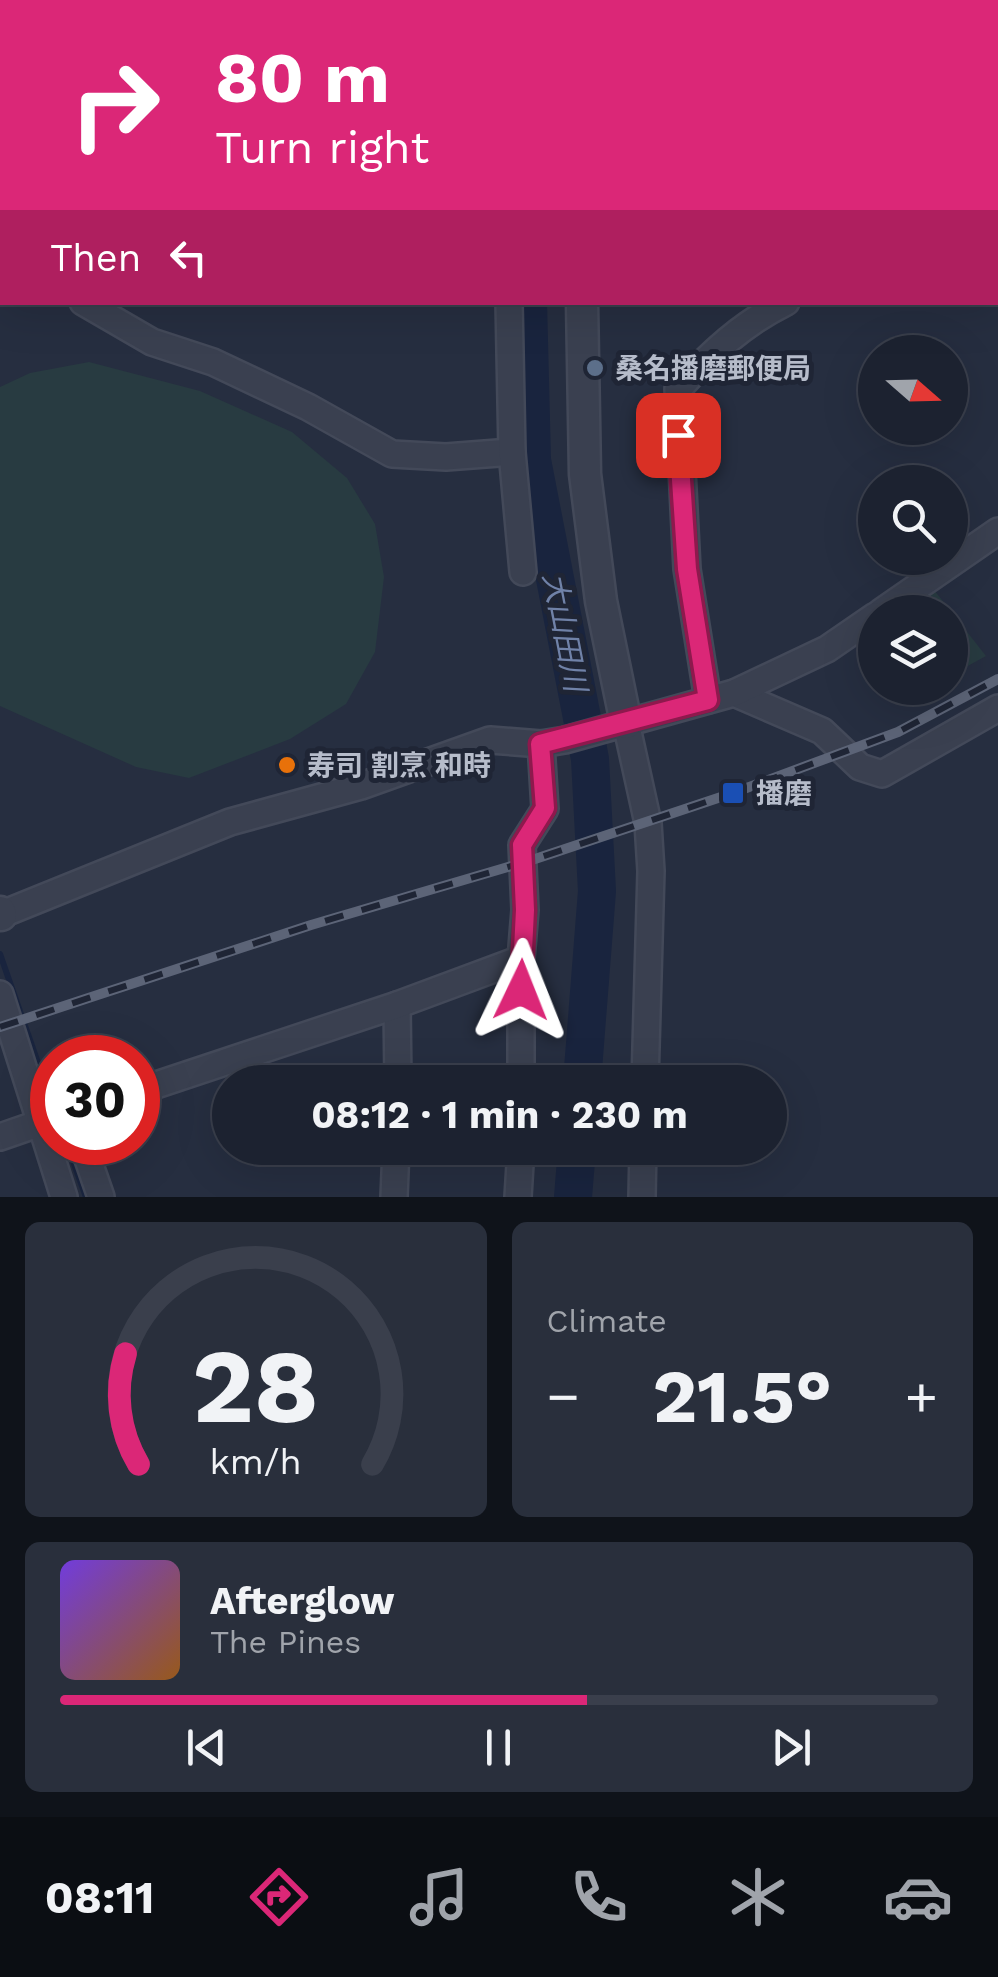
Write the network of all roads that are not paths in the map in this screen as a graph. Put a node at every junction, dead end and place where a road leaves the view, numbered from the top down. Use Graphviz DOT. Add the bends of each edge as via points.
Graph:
graph roads {
  1 [pos="87,305"];
  2 [pos="509,305"];
  3 [pos="582,305"];
  4 [pos="780,305"];
  5 [pos="512,452"];
  6 [pos="998,531"];
  7 [pos="523,572"];
  8 [pos="905,595"];
  9 [pos="858,628"];
  10 [pos="734,693"];
  11 [pos="708,700"];
  12 [pos="998,708"];
  13 [pos="621,724"];
  14 [pos="553,742"];
  15 [pos="0,914"];
  16 [pos="521,959"];
  17 [pos="0,994"];
  18 [pos="398,1005"];
  19 [pos="398,1065"];
  20 [pos="521,1065"];
  21 [pos="645,1065"];
  22 [pos="30,1073"];
  23 [pos="160,1084"];
  24 [pos="30,1127"];
  25 [pos="0,1138"];
  26 [pos="57,1165"];
  27 [pos="90,1165"];
  28 [pos="395,1165"];
  29 [pos="520,1165"];
  30 [pos="643,1165"];
  31 [pos="64,1197"];
  32 [pos="101,1197"];
  33 [pos="394,1197"];
  34 [pos="518,1197"];
  35 [pos="642,1197"];
  1 -- 5 [label="street" via="152,342 308,407 392,454"];
  2 -- 5 [label="street"];
  3 -- 13 [label="street" via="585,474"];
  4 -- 11 [label="street" via="722,343 678,389 687,569"];
  5 -- 7 [label="street"];
  6 -- 8 [label="street"];
  9 -- 10 [label="street"];
  10 -- 11 [label="street"];
  10 -- 12 [label="street" via="822,731 860,767 882,774"];
  11 -- 13 [label="street"];
  13 -- 14 [label="street"];
  13 -- 21 [label="street" via="648,823"];
  14 -- 15 [label="street" via="490,740 361,786 230,822"];
  14 -- 16 [label="street" via="545,808 522,845"];
  16 -- 18 [label="street"];
  16 -- 20 [label="street"];
  17 -- 22 [label="street"];
  18 -- 19 [label="street"];
  18 -- 23 [label="street"];
  24 -- 25 [label="street"];
  26 -- 31 [label="street"];
  27 -- 32 [label="street"];
  28 -- 33 [label="street"];
  29 -- 34 [label="street"];
  30 -- 35 [label="street"];
}
